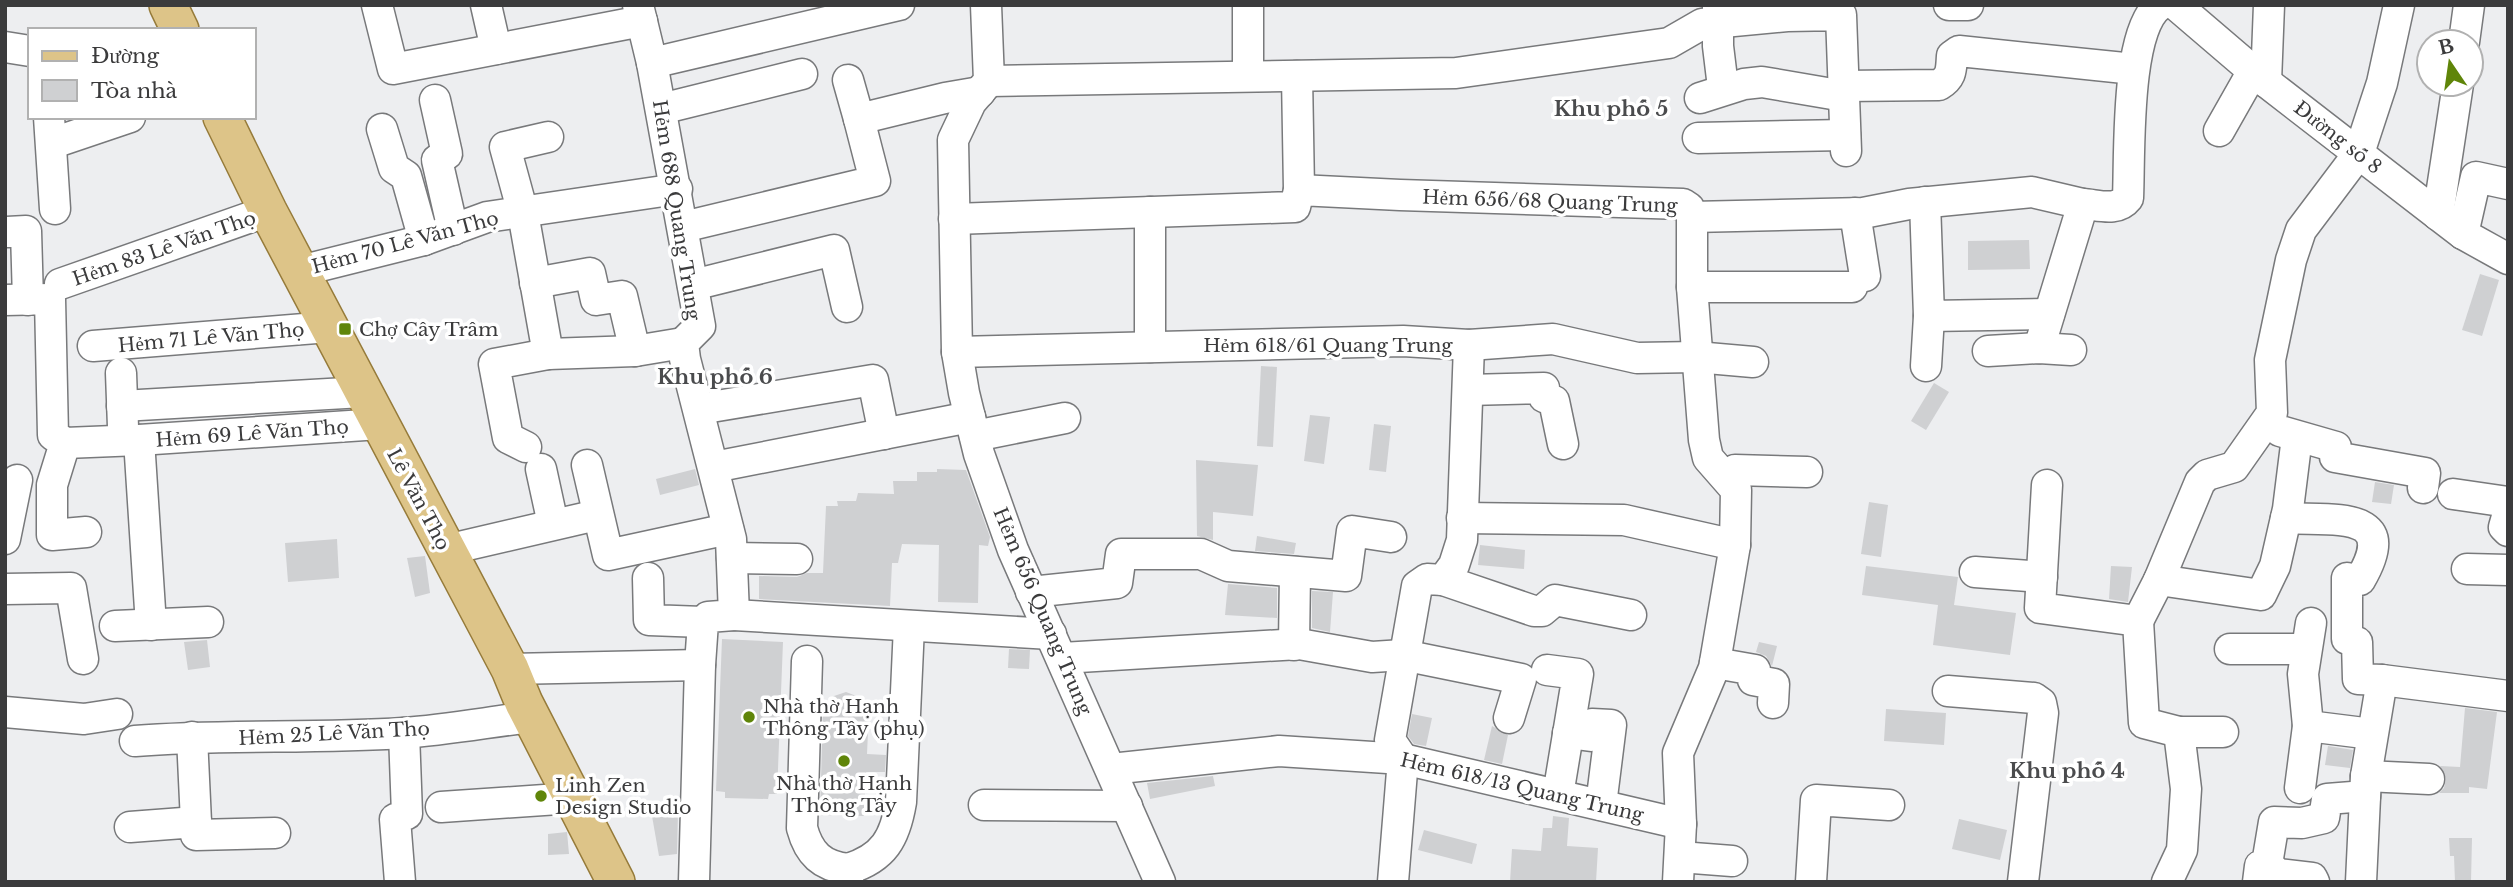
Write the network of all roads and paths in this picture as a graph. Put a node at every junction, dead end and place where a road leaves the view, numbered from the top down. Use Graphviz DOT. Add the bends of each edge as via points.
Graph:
graph roads {
  1 [pos="168,5"];
  2 [pos="377,5"];
  3 [pos="486,5"];
  4 [pos="899,5"];
  5 [pos="986,5"];
  6 [pos="1248,5"];
  7 [pos="1949,5"];
  8 [pos="1968,5"];
  9 [pos="2160,5"];
  10 [pos="2176,5"];
  11 [pos="2269,5"];
  12 [pos="2399,5"];
  13 [pos="2469,5"];
  14 [pos="640,13"];
  15 [pos="1717,14"];
  16 [pos="179,28"];
  17 [pos="2466,28"];
  18 [pos="5,47"];
  19 [pos="496,49"];
  20 [pos="28,51"];
  21 [pos="652,63"];
  22 [pos="2134,69"];
  23 [pos="802,74"];
  24 [pos="1248,75"];
  25 [pos="1297,76"];
  26 [pos="2259,76"];
  27 [pos="848,80"];
  28 [pos="984,86"];
  29 [pos="1844,91"];
  30 [pos="2456,98"];
  31 [pos="435,100"];
  32 [pos="661,108"];
  33 [pos="119,119"];
  34 [pos="223,119"];
  35 [pos="859,119"];
  36 [pos="382,129"];
  37 [pos="51,130"];
  38 [pos="2219,131"];
  39 [pos="548,137"];
  40 [pos="1698,138"];
  41 [pos="2359,153"];
  42 [pos="2508,184"];
  43 [pos="677,189"];
  44 [pos="1299,190"];
  45 [pos="1924,202"];
  46 [pos="2083,204"];
  47 [pos="55,209"];
  48 [pos="268,211"];
  49 [pos="1150,212"];
  50 [pos="523,213"];
  51 [pos="1855,213"];
  52 [pos="2438,215"];
  53 [pos="1692,217"];
  54 [pos="954,219"];
  55 [pos="683,227"];
  56 [pos="453,230"];
  57 [pos="7,232"];
  58 [pos="2463,234"];
  59 [pos="424,240"];
  60 [pos="2508,259"];
  61 [pos="300,271"];
  62 [pos="535,283"];
  63 [pos="693,285"];
  64 [pos="1692,287"];
  65 [pos="36,296"];
  66 [pos="847,307"];
  67 [pos="2049,314"];
  68 [pos="1929,316"];
  69 [pos="329,327"];
  70 [pos="683,343"];
  71 [pos="1469,345"];
  72 [pos="93,346"];
  73 [pos="1150,347"];
  74 [pos="2039,348"];
  75 [pos="2071,350"];
  76 [pos="635,351"];
  77 [pos="1989,351"];
  78 [pos="957,352"];
  79 [pos="548,354"];
  80 [pos="1696,357"];
  81 [pos="1754,362"];
  82 [pos="1926,366"];
  83 [pos="121,373"];
  84 [pos="1468,390"];
  85 [pos="363,392"];
  86 [pos="122,406"];
  87 [pos="699,410"];
  88 [pos="1065,418"];
  89 [pos="380,424"];
  90 [pos="2263,426"];
  91 [pos="972,427"];
  92 [pos="884,433"];
  93 [pos="2297,438"];
  94 [pos="132,441"];
  95 [pos="65,443"];
  96 [pos="1563,444"];
  97 [pos="587,465"];
  98 [pos="714,467"];
  99 [pos="1807,472"];
  100 [pos="11,479"];
  101 [pos="1728,479"];
  102 [pos="52,485"];
  103 [pos="2046,485"];
  104 [pos="2423,488"];
  105 [pos="2453,494"];
  106 [pos="2508,502"];
  107 [pos="2508,513"];
  108 [pos="597,515"];
  109 [pos="1462,518"];
  110 [pos="2286,518"];
  111 [pos="553,524"];
  112 [pos="2508,531"];
  113 [pos="86,532"];
  114 [pos="1391,537"];
  115 [pos="5,539"];
  116 [pos="730,543"];
  117 [pos="1735,544"];
  118 [pos="446,550"];
  119 [pos="797,559"];
  120 [pos="2467,569"];
  121 [pos="2508,570"];
  122 [pos="1295,572"];
  123 [pos="1975,572"];
  124 [pos="2042,577"];
  125 [pos="648,578"];
  126 [pos="1443,580"];
  127 [pos="2159,580"];
  128 [pos="5,589"];
  129 [pos="1031,592"];
  130 [pos="734,615"];
  131 [pos="1631,615"];
  132 [pos="2138,621"];
  133 [pos="208,622"];
  134 [pos="703,622"];
  135 [pos="152,625"];
  136 [pos="116,626"];
  137 [pos="909,626"];
  138 [pos="1294,645"];
  139 [pos="1056,646"];
  140 [pos="2230,649"];
  141 [pos="1403,656"];
  142 [pos="83,659"];
  143 [pos="807,661"];
  144 [pos="1715,663"];
  145 [pos="699,665"];
  146 [pos="510,669"];
  147 [pos="1547,670"];
  148 [pos="2382,680"];
  149 [pos="1948,691"];
  150 [pos="2508,696"];
  151 [pos="1773,703"];
  152 [pos="5,712"];
  153 [pos="117,714"];
  154 [pos="531,717"];
  155 [pos="1509,718"];
  156 [pos="2308,726"];
  157 [pos="2179,732"];
  158 [pos="2223,732"];
  159 [pos="404,733"];
  160 [pos="1568,733"];
  161 [pos="2372,734"];
  162 [pos="192,737"];
  163 [pos="135,741"];
  164 [pos="1403,759"];
  165 [pos="1111,769"];
  166 [pos="2429,779"];
  167 [pos="2365,786"];
  168 [pos="2300,789"];
  169 [pos="1558,795"];
  170 [pos="573,798"];
  171 [pos="1601,804"];
  172 [pos="984,805"];
  173 [pos="1889,805"];
  174 [pos="1127,806"];
  175 [pos="440,807"];
  176 [pos="196,822"];
  177 [pos="1681,824"];
  178 [pos="130,827"];
  179 [pos="275,833"];
  180 [pos="1732,861"];
  181 [pos="1679,869"];
  182 [pos="2262,873"];
  183 [pos="848,876"];
  184 [pos="400,882"];
  185 [pos="616,882"];
  186 [pos="694,882"];
  187 [pos="1160,882"];
  188 [pos="1393,882"];
  189 [pos="1811,882"];
  190 [pos="2023,882"];
  191 [pos="2168,882"];
  192 [pos="2314,882"];
  193 [pos="2361,882"];
  1 -- 16 [label="main road"];
  2 -- 19 [label="street" via="393,69"];
  3 -- 19 [label="street"];
  4 -- 21 [label="street"];
  5 -- 28 [label="street"];
  6 -- 24 [label="street"];
  7 -- 8 [label="street"];
  9 -- 22 [label="street" via="2144,25"];
  10 -- 26 [label="street, Đường số 8"];
  11 -- 26 [label="street"];
  12 -- 41 [label="street" via="2382,83"];
  13 -- 17 [label="street"];
  14 -- 19 [label="street"];
  14 -- 21 [label="street, Hẻm 688 Quang Trung"];
  15 -- 25 [label="street" via="1669,43 1456,73"];
  15 -- 29 [label="street" via="1840,15"];
  15 -- 29 [label="street" via="1711,88 1762,82"];
  18 -- 20 [label="street"];
  21 -- 32 [label="street, Hẻm 688 Quang Trung"];
  22 -- 29 [label="street" via="1959,51 1952,56 1948,79 1939,85"];
  22 -- 46 [label="street, Hẻm 656/68 Quang Trung" via="2128,198 2115,207"];
  23 -- 32 [label="street"];
  24 -- 25 [label="street"];
  24 -- 28 [label="street"];
  25 -- 44 [label="street"];
  26 -- 38 [label="street"];
  26 -- 41 [label="street, Đường số 8"];
  27 -- 35 [label="street"];
  28 -- 35 [label="street"];
  28 -- 54 [label="street, Hẻm 656 Quang Trung" via="953,140"];
  29 -- 40 [label="street" via="1846,143"];
  30 -- 52 [label="street"];
  31 -- 56 [label="street" via="447,154 437,160"];
  32 -- 43 [label="street, Hẻm 688 Quang Trung"];
  33 -- 37 [label="street"];
  34 -- 48 [label="main road, Lê Văn Thọ"];
  35 -- 55 [label="street" via="875,181"];
  36 -- 59 [label="street" via="394,168 405,176"];
  37 -- 47 [label="street"];
  39 -- 50 [label="street" via="505,147"];
  41 -- 52 [label="street, Đường số 8"];
  41 -- 90 [label="street" via="2301,230 2270,360 2272,412"];
  42 -- 58 [label="street" via="2476,177"];
  43 -- 50 [label="street, Hẻm 70 Lê Văn Thọ"];
  43 -- 55 [label="street, Hẻm 688 Quang Trung"];
  44 -- 49 [label="street" via="1295,207"];
  44 -- 53 [label="street, Hẻm 656/68 Quang Trung" via="1684,204"];
  45 -- 46 [label="street, Hẻm 656/68 Quang Trung" via="2032,192"];
  45 -- 51 [label="street, Hẻm 656/68 Quang Trung"];
  45 -- 68 [label="street"];
  46 -- 67 [label="street"];
  48 -- 61 [label="main road, Lê Văn Thọ"];
  48 -- 65 [label="street, Hẻm 83 Lê Văn Thọ"];
  49 -- 54 [label="street"];
  49 -- 73 [label="street"];
  50 -- 56 [label="street, Hẻm 70 Lê Văn Thọ" via="487,217"];
  50 -- 62 [label="street"];
  51 -- 53 [label="street, Hẻm 656/68 Quang Trung"];
  51 -- 64 [label="street" via="1858,282"];
  52 -- 58 [label="street, Đường số 8"];
  53 -- 64 [label="street"];
  54 -- 78 [label="street, Hẻm 656 Quang Trung"];
  55 -- 63 [label="street, Hẻm 688 Quang Trung"];
  56 -- 59 [label="street, Hẻm 70 Lê Văn Thọ"];
  57 -- 65 [label="street" via="26,231"];
  58 -- 60 [label="street, Đường số 8"];
  59 -- 61 [label="street, Hẻm 70 Lê Văn Thọ"];
  61 -- 69 [label="main road, Lê Văn Thọ"];
  62 -- 76 [label="street" via="590,273 596,300 622,296"];
  62 -- 79 [label="street"];
  63 -- 66 [label="street" via="834,250"];
  63 -- 70 [label="street, Hẻm 688 Quang Trung" via="700,326"];
  64 -- 80 [label="street"];
  65 -- 95 [label="street" via="53,436"];
  67 -- 68 [label="street"];
  67 -- 74 [label="street"];
  68 -- 82 [label="street"];
  69 -- 72 [label="street, Hẻm 71 Lê Văn Thọ"];
  69 -- 85 [label="main road, Lê Văn Thọ"];
  70 -- 76 [label="street"];
  70 -- 87 [label="street, Hẻm 688 Quang Trung"];
  71 -- 73 [label="street, Hẻm 618/61 Quang Trung" via="1403,341"];
  71 -- 80 [label="street, Hẻm 618/61 Quang Trung" via="1553,339 1637,358"];
  71 -- 84 [label="street"];
  73 -- 78 [label="street, Hẻm 618/61 Quang Trung"];
  74 -- 75 [label="street"];
  74 -- 77 [label="street"];
  76 -- 79 [label="street"];
  78 -- 91 [label="street, Hẻm 656 Quang Trung"];
  79 -- 111 [label="street" via="494,364 508,438 533,458"];
  80 -- 81 [label="street, Hẻm 618/61 Quang Trung"];
  80 -- 101 [label="street" via="1708,458"];
  83 -- 86 [label="street"];
  84 -- 96 [label="street" via="1544,388 1544,397 1554,401"];
  84 -- 109 [label="street"];
  85 -- 86 [label="street, Hẻm 69 Lê Văn Thọ"];
  85 -- 89 [label="main road, Lê Văn Thọ"];
  86 -- 94 [label="street"];
  87 -- 92 [label="street" via="873,380"];
  87 -- 98 [label="street, Hẻm 688 Quang Trung"];
  88 -- 91 [label="street"];
  89 -- 94 [label="street, Hẻm 69 Lê Văn Thọ"];
  89 -- 118 [label="main road, Lê Văn Thọ"];
  90 -- 93 [label="street"];
  90 -- 127 [label="street" via="2234,467 2207,475 2200,482"];
  91 -- 92 [label="street"];
  91 -- 129 [label="street, Hẻm 656 Quang Trung"];
  92 -- 98 [label="street"];
  93 -- 104 [label="street" via="2336,447 2335,457 2426,473"];
  93 -- 110 [label="street"];
  94 -- 95 [label="street, Hẻm 69 Lê Văn Thọ"];
  94 -- 135 [label="street"];
  95 -- 102 [label="street"];
  97 -- 108 [label="street"];
  98 -- 116 [label="street, Hẻm 688 Quang Trung"];
  99 -- 101 [label="street" via="1735,470"];
  100 -- 102 [label="street"];
  100 -- 115 [label="street"];
  101 -- 117 [label="street" via="1736,490"];
  102 -- 113 [label="street" via="52,535"];
  103 -- 124 [label="street"];
  105 -- 106 [label="street"];
  107 -- 112 [label="street" via="2504,527"];
  108 -- 111 [label="street"];
  108 -- 116 [label="street" via="608,555"];
  109 -- 117 [label="street" via="1624,520"];
  109 -- 126 [label="street" via="1462,540 1454,565"];
  110 -- 127 [label="street" via="2275,566 2261,595"];
  110 -- 148 [label="street" via="2356,522 2373,536 2375,542 2360,580 2347,578 2346,624 2347,639 2357,642 2357,679"];
  111 -- 118 [label="street"];
  114 -- 122 [label="street" via="1352,531 1346,576"];
  116 -- 119 [label="street"];
  116 -- 130 [label="street, Hẻm 688 Quang Trung"];
  117 -- 144 [label="street"];
  118 -- 146 [label="main road, Lê Văn Thọ"];
  120 -- 121 [label="street"];
  122 -- 129 [label="street" via="1228,566 1200,554 1121,554 1116,583"];
  122 -- 138 [label="street"];
  123 -- 124 [label="street"];
  124 -- 132 [label="street" via="2040,608"];
  125 -- 134 [label="street" via="649,620"];
  126 -- 131 [label="street" via="1534,611 1548,608 1555,600"];
  126 -- 141 [label="street" via="1427,579 1417,586"];
  127 -- 132 [label="street"];
  128 -- 142 [label="street" via="71,587"];
  129 -- 139 [label="street, Hẻm 656 Quang Trung"];
  130 -- 134 [label="street" via="708,617"];
  130 -- 137 [label="street"];
  132 -- 157 [label="street" via="2144,723"];
  133 -- 135 [label="street"];
  134 -- 145 [label="street"];
  135 -- 136 [label="street"];
  137 -- 139 [label="street" via="1007,632"];
  137 -- 183 [label="street" via="898,820 885,847"];
  138 -- 139 [label="street"];
  138 -- 141 [label="street" via="1372,657"];
  139 -- 165 [label="street, Hẻm 656 Quang Trung"];
  140 -- 156 [label="street" via="2308,636 2303,674"];
  141 -- 155 [label="street" via="1521,679"];
  141 -- 164 [label="street" via="1390,740"];
  143 -- 183 [label="street" via="802,828 820,860"];
  144 -- 151 [label="street" via="1755,670 1753,680 1773,684"];
  144 -- 177 [label="street" via="1678,753"];
  145 -- 146 [label="street"];
  145 -- 186 [label="street"];
  146 -- 154 [label="main road, Lê Văn Thọ"];
  147 -- 160 [label="street" via="1578,674"];
  148 -- 150 [label="street"];
  148 -- 161 [label="street"];
  149 -- 190 [label="street" via="2034,698 2040,703 2043,713"];
  152 -- 153 [label="street" via="84,719"];
  154 -- 159 [label="street, Hẻm 25 Lê Văn Thọ"];
  154 -- 170 [label="main road, Lê Văn Thọ"];
  156 -- 161 [label="street"];
  156 -- 168 [label="street"];
  157 -- 158 [label="street"];
  157 -- 191 [label="street" via="2186,789 2182,850"];
  159 -- 162 [label="street, Hẻm 25 Lê Văn Thọ"];
  159 -- 184 [label="street" via="407,814 395,819"];
  160 -- 169 [label="street"];
  160 -- 171 [label="street" via="1591,736 1592,724 1611,725"];
  161 -- 167 [label="street"];
  162 -- 163 [label="street, Hẻm 25 Lê Văn Thọ"];
  162 -- 176 [label="street"];
  164 -- 165 [label="street, Hẻm 618/13 Quang Trung" via="1279,751"];
  164 -- 169 [label="street, Hẻm 618/13 Quang Trung"];
  164 -- 188 [label="street"];
  165 -- 174 [label="street, Hẻm 656 Quang Trung"];
  166 -- 167 [label="street"];
  167 -- 182 [label="street" via="2327,799 2324,818 2274,822"];
  167 -- 193 [label="street"];
  169 -- 171 [label="street, Hẻm 618/13 Quang Trung"];
  170 -- 175 [label="street"];
  170 -- 185 [label="main road, Lê Văn Thọ"];
  171 -- 177 [label="street, Hẻm 618/13 Quang Trung"];
  172 -- 174 [label="street"];
  173 -- 189 [label="street" via="1816,800"];
  174 -- 187 [label="street, Hẻm 656 Quang Trung"];
  176 -- 178 [label="street"];
  176 -- 179 [label="street" via="196,835"];
  177 -- 181 [label="street"];
  180 -- 181 [label="street"];
  182 -- 192 [label="street" via="2312,878"];
}
